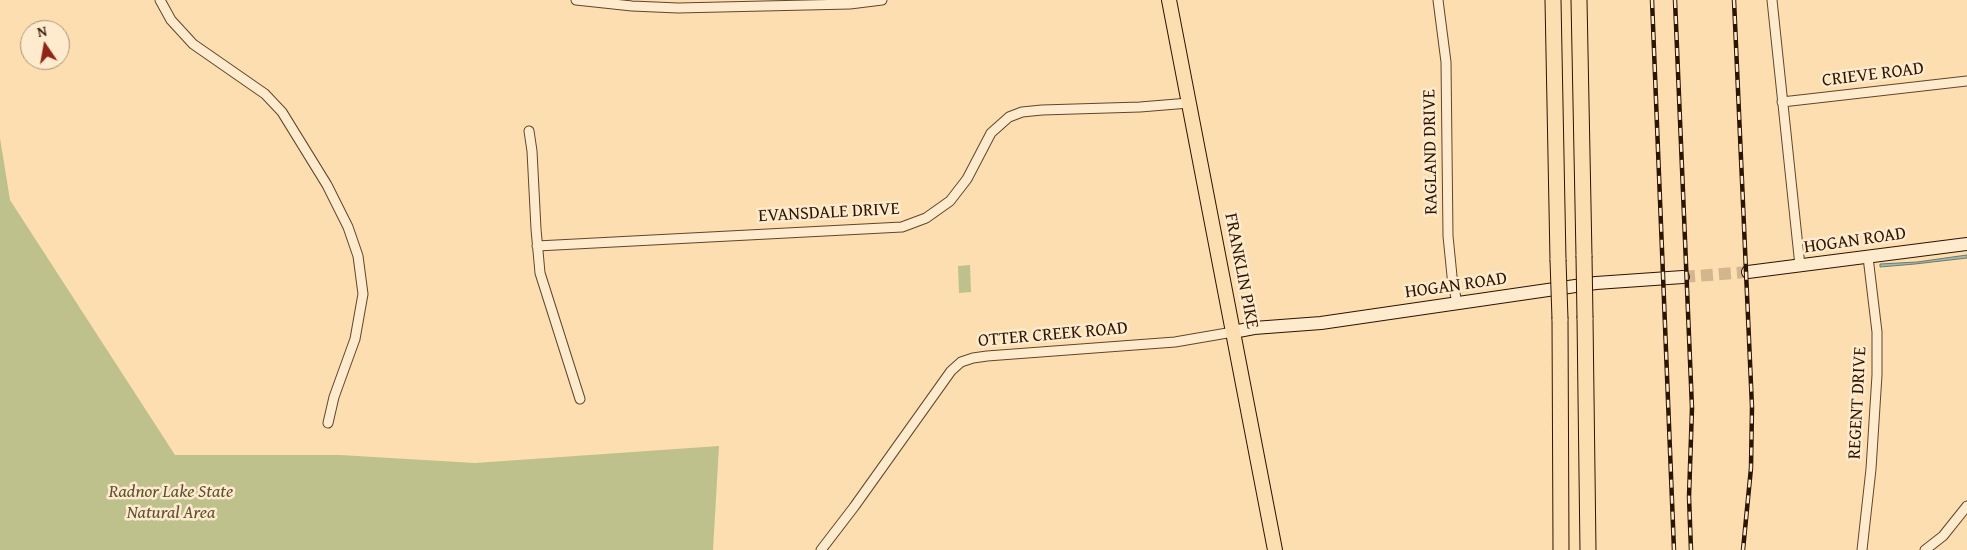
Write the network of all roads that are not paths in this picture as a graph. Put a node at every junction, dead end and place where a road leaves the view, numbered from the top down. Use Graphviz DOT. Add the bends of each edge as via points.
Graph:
graph roads {
  1 [pos="160,0"];
  2 [pos="576,0"];
  3 [pos="882,0"];
  4 [pos="1169,0"];
  5 [pos="1438,0"];
  6 [pos="1554,0"];
  7 [pos="1579,0"];
  8 [pos="1772,0"];
  9 [pos="1967,81"];
  10 [pos="1782,102"];
  11 [pos="1189,103"];
  12 [pos="529,130"];
  13 [pos="1967,244"];
  14 [pos="537,246"];
  15 [pos="1868,257"];
  16 [pos="1800,266"];
  17 [pos="1748,272"];
  18 [pos="1683,277"];
  19 [pos="1457,304"];
  20 [pos="1234,332"];
  21 [pos="580,399"];
  22 [pos="328,423"];
  23 [pos="1967,506"];
  24 [pos="820,550"];
  25 [pos="1275,550"];
  26 [pos="1561,550"];
  27 [pos="1588,550"];
  28 [pos="1862,550"];
  29 [pos="1925,550"];
  1 -- 22 [label="street" via="171,20 192,44 259,90 282,112 327,185 348,227 358,256 362,299 355,338"];
  2 -- 3 [label="street" via="678,8 850,4"];
  4 -- 11 [label="main road, FRANKLIN PIKE"];
  5 -- 19 [label="street, RAGLAND DRIVE" via="1446,62 1448,236"];
  6 -- 26 [label="highway, bridge"];
  7 -- 27 [label="highway, bridge"];
  8 -- 10 [label="street"];
  9 -- 10 [label="street, CRIEVE ROAD"];
  10 -- 16 [label="street"];
  11 -- 14 [label="street, EVANSDALE DRIVE" via="1042,110 1009,117 992,133 967,179 950,201 926,218 902,227"];
  11 -- 20 [label="main road, FRANKLIN PIKE"];
  12 -- 14 [label="street"];
  13 -- 15 [label="street, HOGAN ROAD"];
  14 -- 21 [label="street" via="543,284"];
  15 -- 16 [label="street, HOGAN ROAD"];
  15 -- 28 [label="street, REGENT DRIVE" via="1877,332 1877,375"];
  16 -- 17 [label="street, HOGAN ROAD"];
  18 -- 19 [label="street, HOGAN ROAD" via="1596,283"];
  19 -- 20 [label="street, HOGAN ROAD"];
  20 -- 24 [label="street, OTTER CREEK ROAD" via="1175,342 994,355 961,362 945,379"];
  20 -- 25 [label="main road, FRANKLIN PIKE"];
  23 -- 29 [label="street" via="1943,536"];
}
